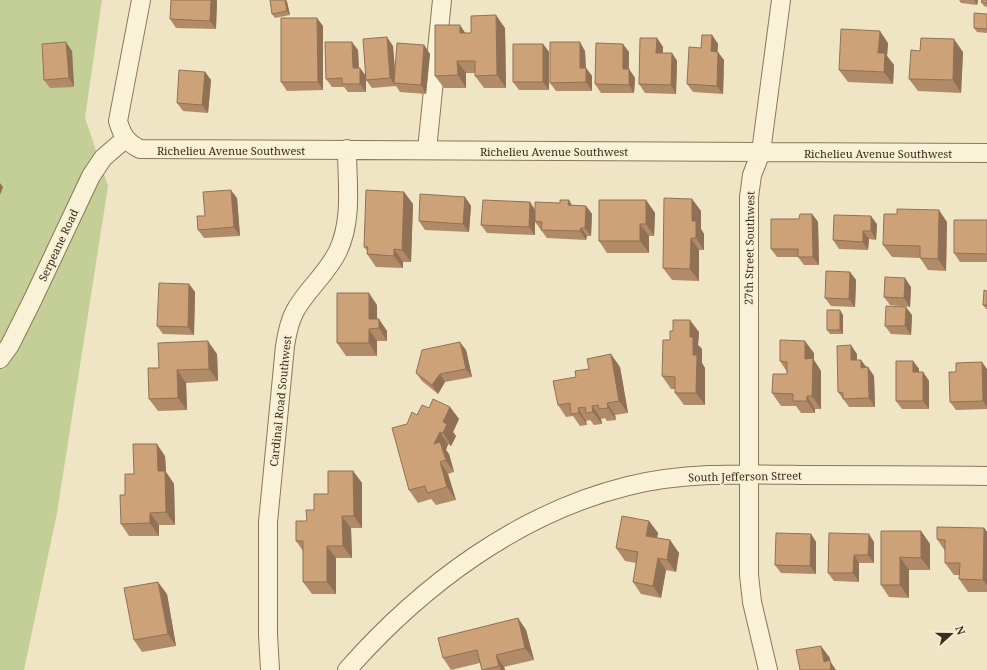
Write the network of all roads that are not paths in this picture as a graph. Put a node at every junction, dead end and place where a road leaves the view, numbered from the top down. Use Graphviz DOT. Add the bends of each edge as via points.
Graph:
graph roads {
  1 [pos="141,0"];
  2 [pos="442,0"];
  3 [pos="781,0"];
  4 [pos="125,139"];
  5 [pos="347,149"];
  6 [pos="427,150"];
  7 [pos="760,152"];
  8 [pos="987,153"];
  9 [pos="0,359"];
  10 [pos="748,474"];
  11 [pos="987,476"];
  12 [pos="270,670"];
  13 [pos="347,670"];
  14 [pos="768,670"];
  1 -- 4 [label="street" via="118,121"];
  2 -- 6 [label="street"];
  3 -- 7 [label="street, 27th Street Southwest"];
  4 -- 5 [label="street, Richelieu Avenue Southwest" via="140,149 151,150"];
  4 -- 9 [label="street, Serpeane Road" via="103,158 91,176 33,299 10,345"];
  5 -- 6 [label="street, Richelieu Avenue Southwest"];
  5 -- 12 [label="street, Cardinal Road Southwest" via="348,215 345,232 338,252 327,270 295,310 288,327 285,346 268,522"];
  6 -- 7 [label="street, Richelieu Avenue Southwest"];
  7 -- 8 [label="street, Richelieu Avenue Southwest"];
  7 -- 10 [label="street, 27th Street Southwest" via="752,176 749,197"];
  10 -- 11 [label="street, South Jefferson Street"];
  10 -- 13 [label="street, South Jefferson Street" via="671,478 630,485 589,497 544,516 500,540 425,593 387,626"];
  10 -- 14 [label="street, 27th Street Southwest" via="749,575 752,602"];
}
